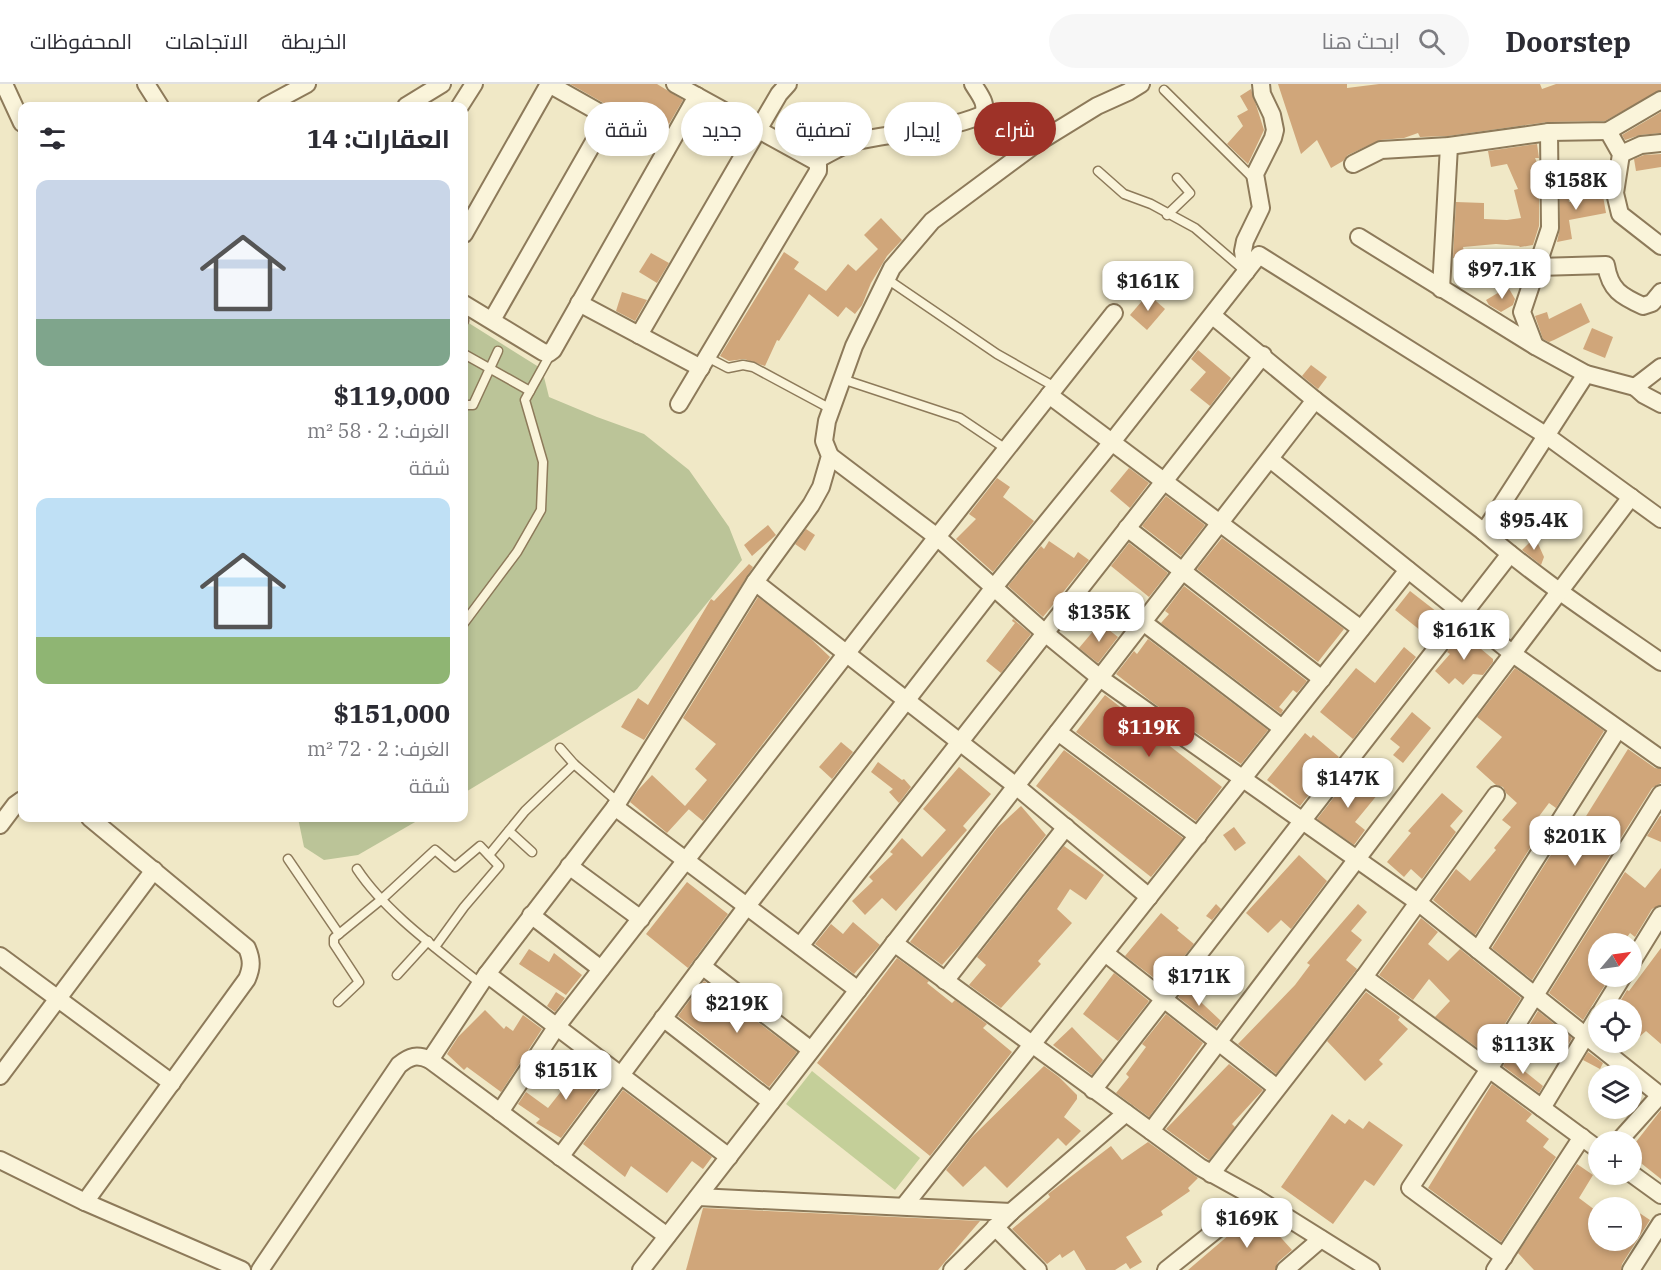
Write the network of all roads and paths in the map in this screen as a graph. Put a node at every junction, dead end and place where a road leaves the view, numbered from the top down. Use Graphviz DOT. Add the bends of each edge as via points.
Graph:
graph roads {
  1 [pos="4,84"];
  2 [pos="147,84"];
  3 [pos="307,84"];
  4 [pos="442,84"];
  5 [pos="474,84"];
  6 [pos="549,84"];
  7 [pos="676,84"];
  8 [pos="788,84"];
  9 [pos="973,84"];
  10 [pos="1141,84"];
  11 [pos="1261,84"];
  12 [pos="1164,90"];
  13 [pos="697,96"];
  14 [pos="1661,100"];
  15 [pos="158,102"];
  16 [pos="273,102"];
  17 [pos="413,102"];
  18 [pos="463,102"];
  19 [pos="708,102"];
  20 [pos="584,104"];
  21 [pos="18,114"];
  22 [pos="763,121"];
  23 [pos="1608,131"];
  24 [pos="1549,132"];
  25 [pos="763,133"];
  26 [pos="1661,143"];
  27 [pos="669,145"];
  28 [pos="1449,146"];
  29 [pos="1621,154"];
  30 [pos="586,156"];
  31 [pos="663,156"];
  32 [pos="743,156"];
  33 [pos="814,161"];
  34 [pos="1353,164"];
  35 [pos="1098,171"];
  36 [pos="1177,178"];
  37 [pos="1255,180"];
  38 [pos="1167,215"];
  39 [pos="468,227"];
  40 [pos="1359,237"];
  41 [pos="1661,246"];
  42 [pos="1538,267"];
  43 [pos="1246,272"];
  44 [pos="887,279"];
  45 [pos="1441,289"];
  46 [pos="1661,292"];
  47 [pos="579,303"];
  48 [pos="468,306"];
  49 [pos="1114,313"];
  50 [pos="1213,316"];
  51 [pos="492,320"];
  52 [pos="639,335"];
  53 [pos="1535,346"];
  54 [pos="553,350"];
  55 [pos="498,351"];
  56 [pos="1263,355"];
  57 [pos="468,356"];
  58 [pos="704,362"];
  59 [pos="1661,367"];
  60 [pos="491,369"];
  61 [pos="1586,374"];
  62 [pos="842,379"];
  63 [pos="1635,387"];
  64 [pos="530,391"];
  65 [pos="1052,391"];
  66 [pos="1315,400"];
  67 [pos="679,404"];
  68 [pos="1661,404"];
  69 [pos="468,405"];
  70 [pos="831,409"];
  71 [pos="1547,436"];
  72 [pos="1112,442"];
  73 [pos="1006,449"];
  74 [pos="830,456"];
  75 [pos="1269,459"];
  76 [pos="1164,481"];
  77 [pos="1631,497"];
  78 [pos="1661,519"];
  79 [pos="1220,523"];
  80 [pos="1127,528"];
  81 [pos="1484,532"];
  82 [pos="937,537"];
  83 [pos="1510,554"];
  84 [pos="1408,570"];
  85 [pos="1183,571"];
  86 [pos="755,582"];
  87 [pos="995,586"];
  88 [pos="1559,592"];
  89 [pos="1463,614"];
  90 [pos="468,617"];
  91 [pos="1143,622"];
  92 [pos="1361,629"];
  93 [pos="1045,633"];
  94 [pos="847,653"];
  95 [pos="1513,654"];
  96 [pos="1661,662"];
  97 [pos="1100,678"];
  98 [pos="1322,679"];
  99 [pos="906,701"];
  100 [pos="1282,728"];
  101 [pos="1618,729"];
  102 [pos="1058,732"];
  103 [pos="959,742"];
  104 [pos="560,748"];
  105 [pos="1661,759"];
  106 [pos="574,764"];
  107 [pos="1242,780"];
  108 [pos="1016,786"];
  109 [pos="1661,794"];
  110 [pos="1496,795"];
  111 [pos="18,803"];
  112 [pos="617,804"];
  113 [pos="1302,821"];
  114 [pos="95,822"];
  115 [pos="0,825"];
  116 [pos="1066,827"];
  117 [pos="509,831"];
  118 [pos="1198,836"];
  119 [pos="532,852"];
  120 [pos="489,855"];
  121 [pos="288,859"];
  122 [pos="1357,859"];
  123 [pos="686,861"];
  124 [pos="569,866"];
  125 [pos="357,869"];
  126 [pos="154,870"];
  127 [pos="1149,897"];
  128 [pos="382,899"];
  129 [pos="1419,903"];
  130 [pos="747,906"];
  131 [pos="531,915"];
  132 [pos="1661,915"];
  133 [pos="641,919"];
  134 [pos="339,934"];
  135 [pos="894,943"];
  136 [pos="432,944"];
  137 [pos="800,946"];
  138 [pos="1642,946"];
  139 [pos="1478,950"];
  140 [pos="1105,953"];
  141 [pos="0,956"];
  142 [pos="702,966"];
  143 [pos="602,969"];
  144 [pos="397,975"];
  145 [pos="1364,977"];
  146 [pos="484,979"];
  147 [pos="945,981"];
  148 [pos="858,990"];
  149 [pos="1535,996"];
  150 [pos="1164,998"];
  151 [pos="57,999"];
  152 [pos="338,1002"];
  153 [pos="663,1018"];
  154 [pos="557,1026"];
  155 [pos="1588,1031"];
  156 [pos="1585,1036"];
  157 [pos="1219,1041"];
  158 [pos="1032,1045"];
  159 [pos="811,1050"];
  160 [pos="430,1060"];
  161 [pos="1490,1070"];
  162 [pos="620,1074"];
  163 [pos="0,1076"];
  164 [pos="172,1083"];
  165 [pos="1277,1088"];
  166 [pos="1093,1090"];
  167 [pos="1661,1095"];
  168 [pos="771,1102"];
  169 [pos="1542,1107"];
  170 [pos="500,1112"];
  171 [pos="1126,1113"];
  172 [pos="1151,1131"];
  173 [pos="1628,1131"];
  174 [pos="1582,1137"];
  175 [pos="1588,1142"];
  176 [pos="0,1149"];
  177 [pos="560,1157"];
  178 [pos="729,1157"];
  179 [pos="0,1160"];
  180 [pos="1211,1174"];
  181 [pos="1642,1181"];
  182 [pos="43,1182"];
  183 [pos="1661,1195"];
  184 [pos="698,1197"];
  185 [pos="1256,1198"];
  186 [pos="85,1202"];
  187 [pos="904,1206"];
  188 [pos="1011,1212"];
  189 [pos="1661,1223"];
  190 [pos="995,1227"];
  191 [pos="667,1236"];
  192 [pos="1321,1239"];
  193 [pos="1499,1264"];
  194 [pos="644,1269"];
  195 [pos="242,1270"];
  196 [pos="260,1270"];
  197 [pos="952,1270"];
  198 [pos="1038,1270"];
  199 [pos="1166,1270"];
  200 [pos="1286,1270"];
  201 [pos="1371,1270"];
  202 [pos="1631,1270"];
  1 -- 21 [label="street"];
  2 -- 15 [label="street"];
  3 -- 16 [label="street"];
  4 -- 17 [label="street"];
  5 -- 18 [label="street"];
  6 -- 20 [label="street"];
  6 -- 39 [label="street"];
  7 -- 13 [label="street"];
  8 -- 22 [label="street"];
  9 -- 33 [label="street" via="985,104 982,115 938,129 861,140"];
  10 -- 44 [label="street" via="1037,143 932,221"];
  11 -- 37 [label="street" via="1275,130"];
  12 -- 37 [label="lane"];
  13 -- 19 [label="street"];
  13 -- 27 [label="street"];
  14 -- 23 [label="street"];
  23 -- 24 [label="street"];
  23 -- 29 [label="street"];
  24 -- 28 [label="street"];
  24 -- 42 [label="street" via="1550,228"];
  25 -- 33 [label="street"];
  26 -- 29 [label="street" via="1641,145"];
  28 -- 34 [label="street" via="1381,150"];
  28 -- 45 [label="street"];
  29 -- 41 [label="street" via="1615,193 1620,214"];
  30 -- 51 [label="street"];
  31 -- 47 [label="street"];
  32 -- 52 [label="street"];
  33 -- 58 [label="street" via="818,171"];
  35 -- 38 [label="lane" via="1124,194"];
  36 -- 38 [label="lane" via="1190,193"];
  37 -- 43 [label="street" via="1261,208 1245,241"];
  38 -- 43 [label="lane" via="1195,228"];
  40 -- 45 [label="street"];
  42 -- 46 [label="street" via="1606,265 1608,277 1618,292 1643,306 1652,303"];
  42 -- 53 [label="street" via="1522,312"];
  43 -- 50 [label="street"];
  43 -- 71 [label="street" via="1261,256"];
  44 -- 62 [label="street"];
  44 -- 65 [label="lane"];
  45 -- 53 [label="street"];
  47 -- 52 [label="street"];
  47 -- 54 [label="street"];
  48 -- 51 [label="street"];
  49 -- 65 [label="street"];
  50 -- 56 [label="street"];
  50 -- 72 [label="street"];
  51 -- 54 [label="street" via="543,352"];
  52 -- 58 [label="street"];
  53 -- 61 [label="street"];
  54 -- 64 [label="lane"];
  55 -- 60 [label="lane"];
  56 -- 66 [label="street"];
  56 -- 76 [label="street"];
  57 -- 60 [label="lane"];
  58 -- 67 [label="street"];
  58 -- 70 [label="lane" via="728,368 743,364 753,367"];
  59 -- 63 [label="street"];
  60 -- 64 [label="lane"];
  60 -- 69 [label="lane" via="473,405"];
  61 -- 63 [label="street"];
  61 -- 71 [label="street"];
  62 -- 70 [label="street"];
  62 -- 73 [label="lane" via="960,418"];
  63 -- 68 [label="street"];
  64 -- 90 [label="lane" via="525,400 543,462 541,510 517,552"];
  65 -- 72 [label="street"];
  65 -- 73 [label="street"];
  66 -- 75 [label="street"];
  66 -- 81 [label="street"];
  70 -- 74 [label="street" via="824,441"];
  71 -- 77 [label="street"];
  71 -- 81 [label="street"];
  72 -- 76 [label="street"];
  72 -- 87 [label="street"];
  73 -- 82 [label="street"];
  74 -- 82 [label="street"];
  74 -- 86 [label="street" via="811,505"];
  75 -- 79 [label="street"];
  75 -- 84 [label="street"];
  76 -- 79 [label="street"];
  76 -- 80 [label="street"];
  77 -- 78 [label="street"];
  77 -- 88 [label="street"];
  79 -- 85 [label="street"];
  79 -- 92 [label="street"];
  80 -- 85 [label="street"];
  80 -- 93 [label="street"];
  81 -- 83 [label="street"];
  82 -- 87 [label="street"];
  82 -- 94 [label="street"];
  83 -- 88 [label="street"];
  83 -- 89 [label="street"];
  84 -- 89 [label="street"];
  84 -- 92 [label="street"];
  85 -- 91 [label="street"];
  85 -- 98 [label="street"];
  86 -- 94 [label="street"];
  86 -- 112 [label="street"];
  87 -- 93 [label="street"];
  87 -- 99 [label="street"];
  88 -- 95 [label="street"];
  88 -- 96 [label="street"];
  89 -- 95 [label="street"];
  89 -- 113 [label="street"];
  91 -- 97 [label="street"];
  91 -- 100 [label="street"];
  92 -- 98 [label="street"];
  93 -- 97 [label="street"];
  93 -- 103 [label="street"];
  94 -- 99 [label="street"];
  94 -- 123 [label="street"];
  95 -- 101 [label="street"];
  95 -- 122 [label="street"];
  97 -- 102 [label="street"];
  97 -- 107 [label="street"];
  98 -- 100 [label="street"];
  99 -- 103 [label="street"];
  99 -- 130 [label="street"];
  100 -- 107 [label="street"];
  101 -- 105 [label="street"];
  101 -- 139 [label="street"];
  102 -- 108 [label="street"];
  102 -- 118 [label="street"];
  103 -- 108 [label="street"];
  103 -- 137 [label="street"];
  104 -- 106 [label="lane"];
  106 -- 112 [label="lane"];
  106 -- 117 [label="lane"];
  107 -- 113 [label="street"];
  107 -- 118 [label="street"];
  108 -- 116 [label="street"];
  108 -- 135 [label="street"];
  109 -- 149 [label="street"];
  110 -- 129 [label="street"];
  111 -- 115 [label="street"];
  112 -- 123 [label="street"];
  112 -- 124 [label="street"];
  113 -- 122 [label="street"];
  113 -- 150 [label="street"];
  114 -- 126 [label="street"];
  116 -- 127 [label="street"];
  116 -- 147 [label="street"];
  117 -- 119 [label="lane"];
  117 -- 120 [label="lane"];
  118 -- 127 [label="street"];
  120 -- 128 [label="lane" via="480,846 455,867 435,850"];
  120 -- 136 [label="lane" via="499,866"];
  121 -- 134 [label="lane"];
  122 -- 129 [label="street"];
  122 -- 157 [label="street"];
  123 -- 130 [label="street"];
  123 -- 133 [label="street"];
  124 -- 131 [label="street"];
  124 -- 133 [label="street"];
  125 -- 128 [label="lane"];
  126 -- 151 [label="street"];
  126 -- 164 [label="street" via="247,948 252,969"];
  127 -- 140 [label="street"];
  128 -- 134 [label="lane"];
  128 -- 136 [label="lane"];
  129 -- 139 [label="street"];
  129 -- 145 [label="street"];
  130 -- 137 [label="street"];
  130 -- 142 [label="street"];
  131 -- 143 [label="street"];
  131 -- 146 [label="street"];
  132 -- 138 [label="street"];
  133 -- 143 [label="street"];
  134 -- 152 [label="lane" via="333,939 334,944 359,982"];
  135 -- 147 [label="street"];
  135 -- 148 [label="street"];
  136 -- 144 [label="lane"];
  136 -- 146 [label="lane"];
  137 -- 148 [label="street"];
  139 -- 149 [label="street"];
  140 -- 150 [label="street"];
  140 -- 158 [label="street"];
  141 -- 151 [label="street"];
  142 -- 153 [label="street"];
  142 -- 159 [label="street"];
  143 -- 154 [label="street"];
  145 -- 161 [label="street"];
  145 -- 165 [label="street"];
  146 -- 154 [label="street"];
  146 -- 160 [label="street"];
  147 -- 158 [label="street"];
  148 -- 159 [label="street"];
  149 -- 156 [label="street"];
  149 -- 161 [label="street"];
  150 -- 157 [label="street"];
  150 -- 166 [label="street"];
  151 -- 163 [label="street"];
  151 -- 164 [label="street"];
  153 -- 162 [label="street"];
  153 -- 168 [label="street"];
  154 -- 162 [label="street"];
  154 -- 170 [label="street"];
  155 -- 156 [label="street"];
  156 -- 167 [label="street"];
  156 -- 169 [label="street"];
  157 -- 165 [label="street"];
  157 -- 172 [label="street"];
  158 -- 166 [label="street"];
  158 -- 187 [label="street"];
  159 -- 168 [label="street"];
  160 -- 170 [label="street"];
  160 -- 196 [label="street" via="414,1056 399,1065"];
  161 -- 169 [label="street"];
  161 -- 193 [label="street" via="1410,1188"];
  162 -- 177 [label="street"];
  162 -- 178 [label="street"];
  164 -- 186 [label="street"];
  165 -- 180 [label="street"];
  166 -- 171 [label="street"];
  167 -- 173 [label="street"];
  168 -- 178 [label="street"];
  169 -- 174 [label="street"];
  170 -- 177 [label="street"];
  171 -- 172 [label="street"];
  171 -- 188 [label="street"];
  172 -- 180 [label="street"];
  174 -- 175 [label="street"];
  174 -- 193 [label="street"];
  176 -- 182 [label="street"];
  177 -- 191 [label="street"];
  178 -- 184 [label="street"];
  179 -- 182 [label="street"];
  180 -- 185 [label="street"];
  181 -- 183 [label="street"];
  182 -- 186 [label="street"];
  184 -- 187 [label="street"];
  184 -- 191 [label="street"];
  185 -- 192 [label="street"];
  185 -- 199 [label="street"];
  186 -- 195 [label="street"];
  187 -- 188 [label="street"];
  188 -- 190 [label="street"];
  189 -- 202 [label="street"];
  190 -- 197 [label="street"];
  190 -- 198 [label="street"];
  191 -- 194 [label="street"];
  192 -- 200 [label="street"];
  192 -- 201 [label="street"];
}
